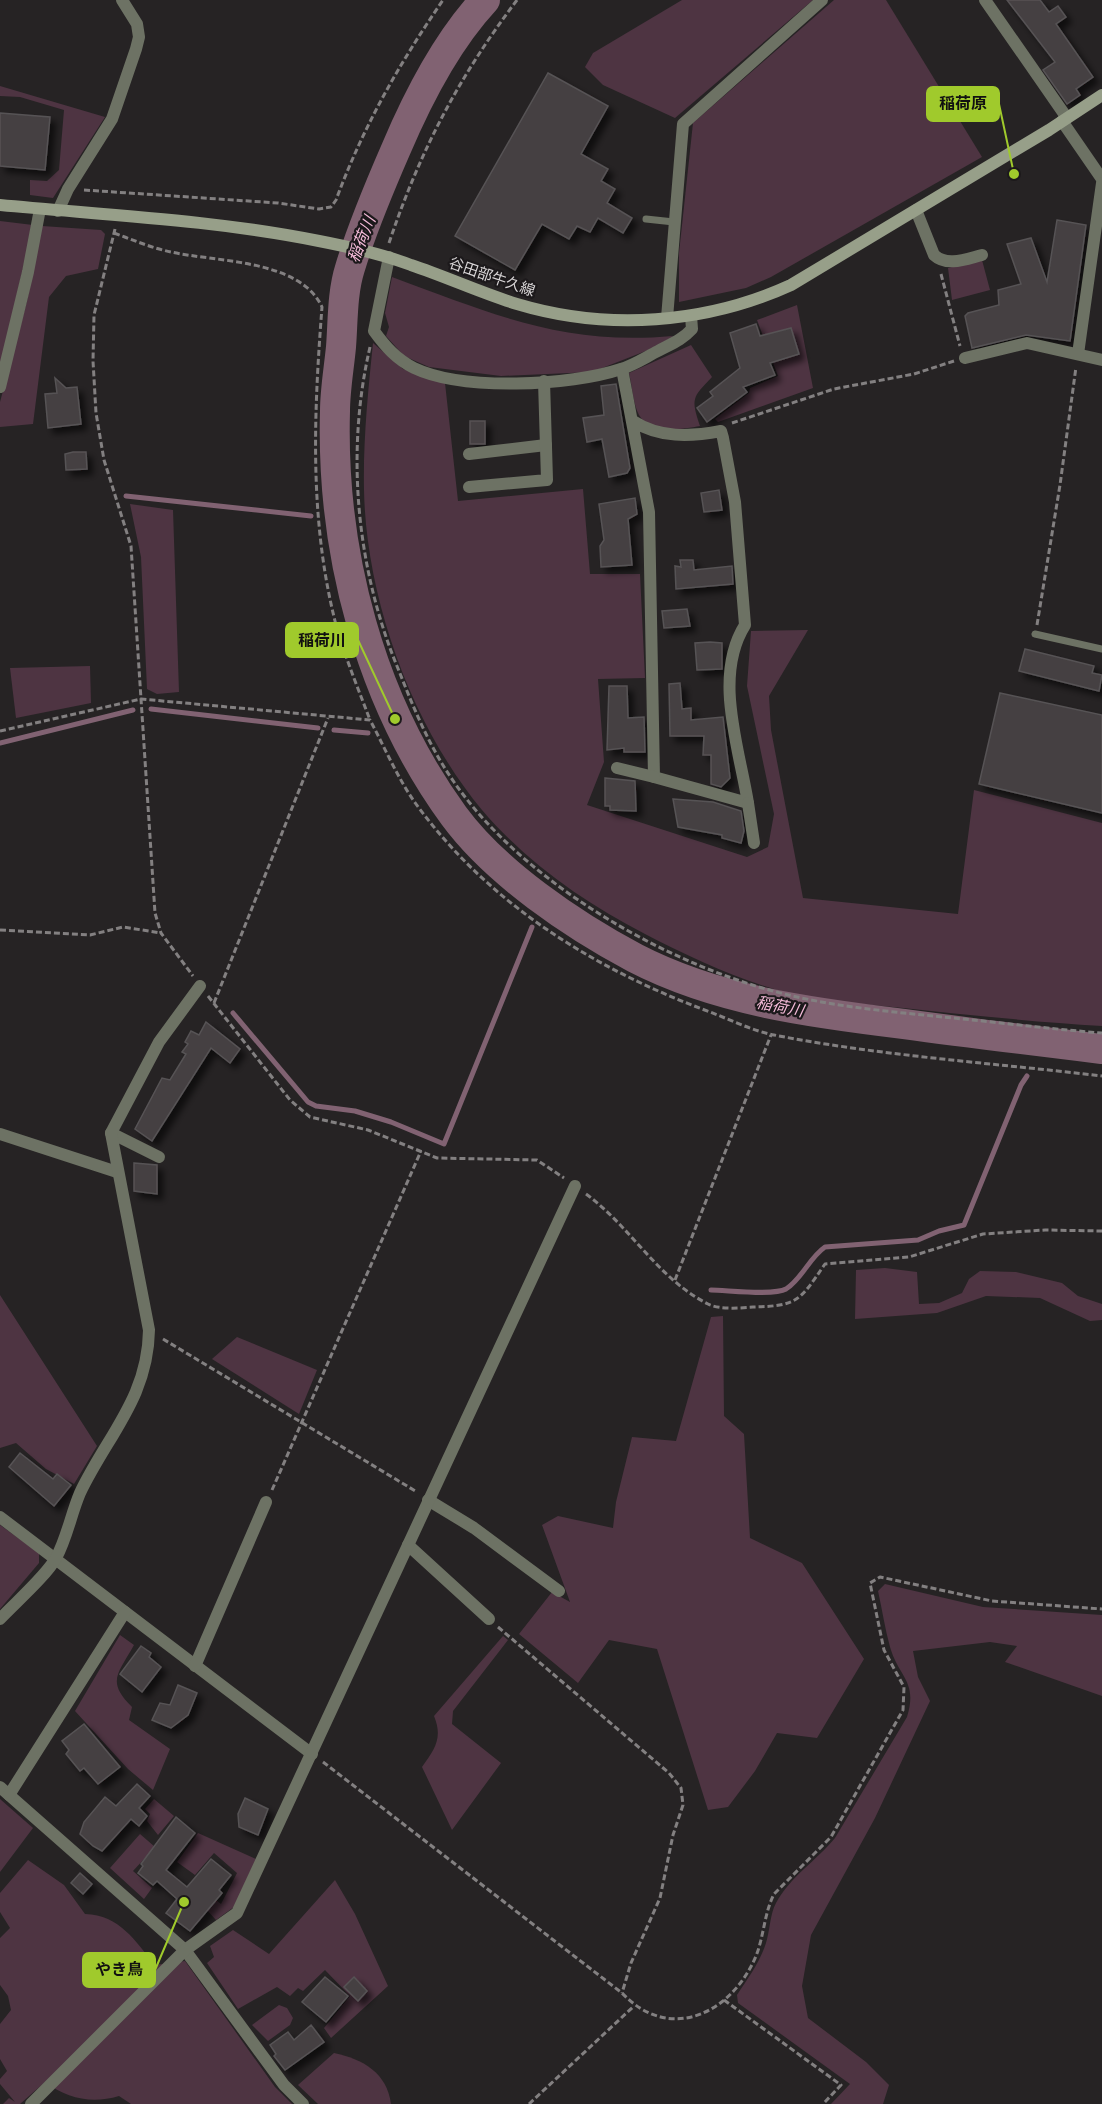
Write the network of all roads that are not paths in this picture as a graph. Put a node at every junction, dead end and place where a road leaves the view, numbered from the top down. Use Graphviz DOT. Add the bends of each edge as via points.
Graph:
graph roads {
  1 [pos="122,0"];
  2 [pos="822,0"];
  3 [pos="985,0"];
  4 [pos="1102,95"];
  5 [pos="1064,120"];
  6 [pos="1102,181"];
  7 [pos="0,205"];
  8 [pos="40,209"];
  9 [pos="916,210"];
  10 [pos="58,211"];
  11 [pos="646,219"];
  12 [pos="674,222"];
  13 [pos="982,255"];
  14 [pos="385,256"];
  15 [pos="691,316"];
  16 [pos="668,318"];
  17 [pos="1078,354"];
  18 [pos="965,358"];
  19 [pos="1102,360"];
  20 [pos="622,369"];
  21 [pos="544,381"];
  22 [pos="0,387"];
  23 [pos="633,421"];
  24 [pos="546,445"];
  25 [pos="469,454"];
  26 [pos="469,487"];
  27 [pos="1035,634"];
  28 [pos="1102,649"];
  29 [pos="617,768"];
  30 [pos="654,777"];
  31 [pos="748,802"];
  32 [pos="754,843"];
  33 [pos="200,986"];
  34 [pos="111,1133"];
  35 [pos="0,1134"];
  36 [pos="159,1157"];
  37 [pos="117,1172"];
  38 [pos="575,1186"];
  39 [pos="429,1500"];
  40 [pos="266,1502"];
  41 [pos="0,1516"];
  42 [pos="408,1545"];
  43 [pos="56,1559"];
  44 [pos="559,1591"];
  45 [pos="125,1612"];
  46 [pos="0,1619"];
  47 [pos="489,1619"];
  48 [pos="195,1666"];
  49 [pos="312,1754"];
  50 [pos="5,1791"];
  51 [pos="185,1950"];
  52 [pos="31,2104"];
  53 [pos="303,2104"];
  1 -- 10 [label="street" via="136,24 136,50 112,119"];
  2 -- 12 [label="street" via="683,124"];
  3 -- 5 [label="street"];
  4 -- 5 [label="main road, 谷田部牛久線"];
  5 -- 6 [label="street"];
  5 -- 9 [label="main road, 谷田部牛久線"];
  6 -- 17 [label="street"];
  7 -- 8 [label="main road, 谷田部牛久線"];
  8 -- 10 [label="main road, 谷田部牛久線"];
  8 -- 22 [label="street"];
  9 -- 13 [label="street" via="939,260"];
  9 -- 15 [label="main road, 谷田部牛久線" via="791,285 761,299"];
  10 -- 14 [label="main road, 谷田部牛久線" via="252,230"];
  11 -- 12 [label="lane"];
  12 -- 16 [label="street"];
  14 -- 16 [label="main road, 谷田部牛久線" via="518,304 576,317 623,321"];
  14 -- 21 [label="street" via="374,331 402,362 466,381"];
  15 -- 16 [label="main road, 谷田部牛久線"];
  15 -- 20 [label="street" via="692,328 684,338"];
  17 -- 18 [label="street" via="1027,343"];
  17 -- 19 [label="street"];
  20 -- 21 [label="street"];
  20 -- 23 [label="street"];
  21 -- 24 [label="street"];
  23 -- 30 [label="street" via="649,512"];
  23 -- 31 [label="street" via="657,433 721,431 735,502 745,625 728,671 729,697"];
  24 -- 25 [label="street"];
  24 -- 26 [label="street" via="547,480"];
  27 -- 28 [label="lane"];
  29 -- 30 [label="street"];
  30 -- 31 [label="street"];
  31 -- 32 [label="street"];
  33 -- 34 [label="street" via="159,1042"];
  34 -- 36 [label="street"];
  34 -- 37 [label="street"];
  35 -- 37 [label="street"];
  37 -- 43 [label="street" via="131,1228 149,1346 134,1401 96,1461"];
  38 -- 39 [label="street"];
  39 -- 42 [label="street"];
  39 -- 44 [label="street"];
  40 -- 48 [label="street"];
  41 -- 43 [label="street"];
  42 -- 47 [label="street"];
  42 -- 49 [label="street"];
  43 -- 45 [label="street"];
  43 -- 46 [label="street"];
  45 -- 48 [label="street"];
  45 -- 50 [label="street"];
  48 -- 49 [label="street"];
  49 -- 51 [label="street" via="237,1913"];
  50 -- 51 [label="street"];
  51 -- 52 [label="street"];
  51 -- 53 [label="street" via="284,2085"];
}
